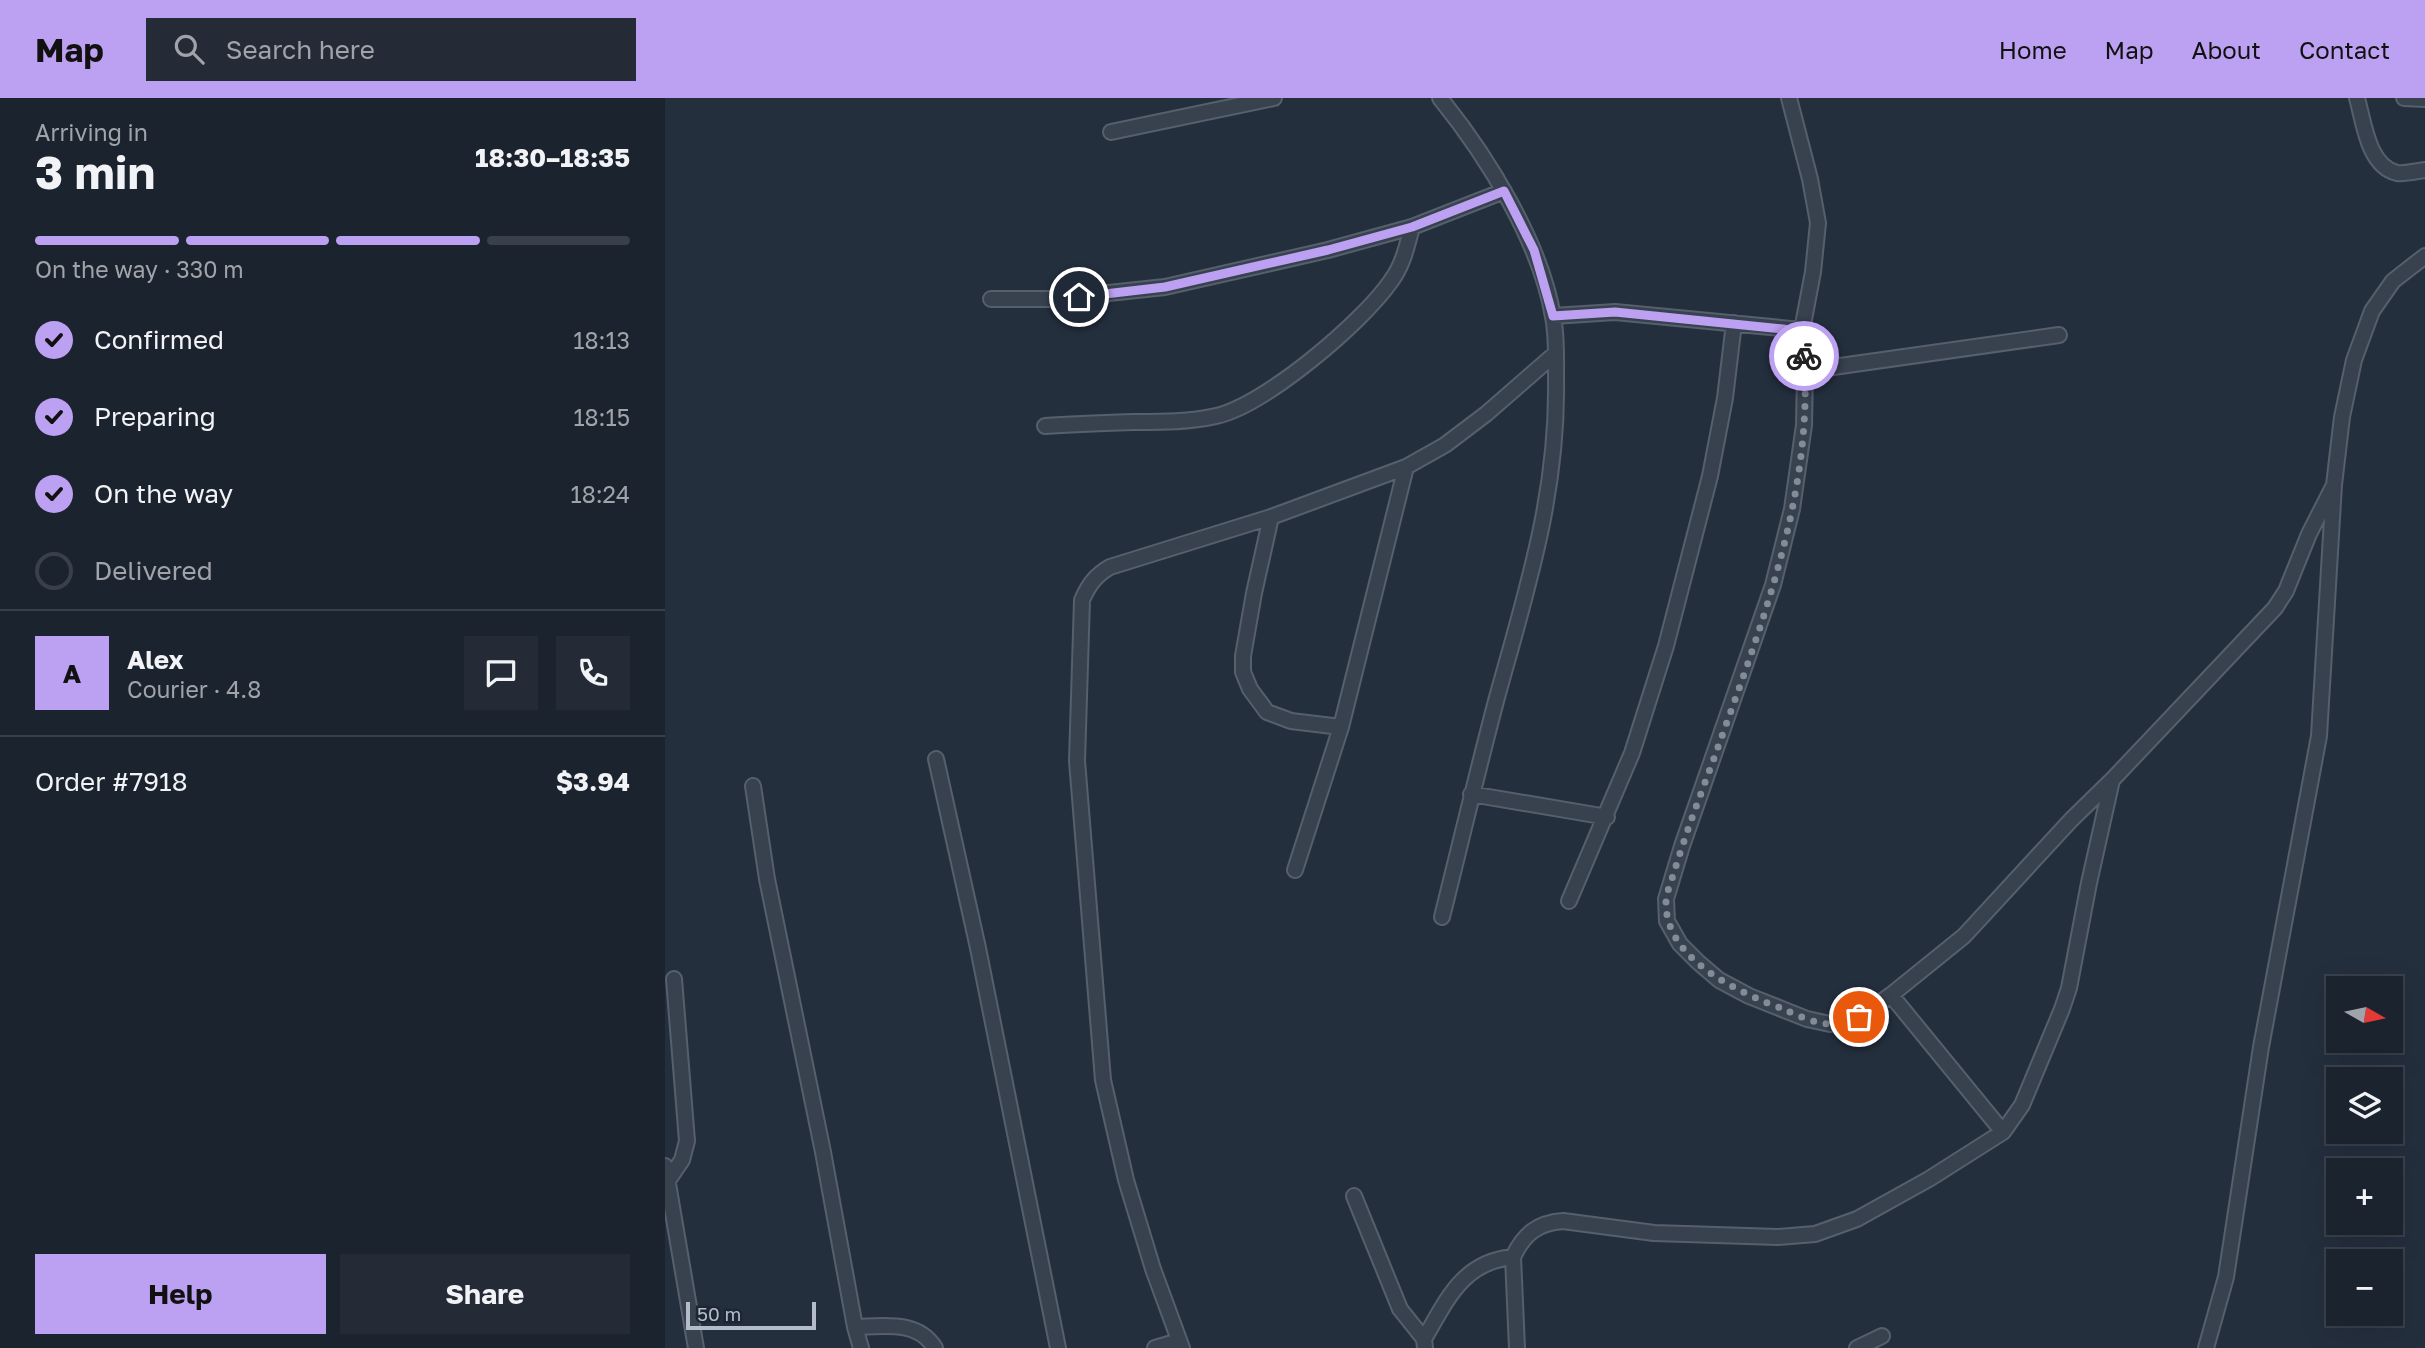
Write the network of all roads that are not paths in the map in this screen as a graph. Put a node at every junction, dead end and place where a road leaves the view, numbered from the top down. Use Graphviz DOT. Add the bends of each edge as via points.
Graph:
graph roads {
  1 [pos="1274,98"];
  2 [pos="1440,98"];
  3 [pos="1789,98"];
  4 [pos="2357,98"];
  5 [pos="2404,98"];
  6 [pos="2425,99"];
  7 [pos="1111,132"];
  8 [pos="2425,170"];
  9 [pos="1504,191"];
  10 [pos="1412,227"];
  11 [pos="2425,256"];
  12 [pos="991,299"];
  13 [pos="1553,316"];
  14 [pos="1734,323"];
  15 [pos="1803,331"];
  16 [pos="2059,335"];
  17 [pos="1556,353"];
  18 [pos="1805,371"];
  19 [pos="1045,426"];
  20 [pos="1406,467"];
  21 [pos="2334,485"];
  22 [pos="1271,517"];
  23 [pos="1341,727"];
  24 [pos="936,759"];
  25 [pos="2113,779"];
  26 [pos="753,786"];
  27 [pos="1471,794"];
  28 [pos="1607,817"];
  29 [pos="1295,870"];
  30 [pos="1569,901"];
  31 [pos="1443,917"];
  32 [pos="674,979"];
  33 [pos="1891,995"];
  34 [pos="2003,1132"];
  35 [pos="665,1166"];
  36 [pos="667,1182"];
  37 [pos="1354,1196"];
  38 [pos="1513,1257"];
  39 [pos="855,1327"];
  40 [pos="1882,1336"];
  41 [pos="1425,1344"];
  42 [pos="1180,1345"];
  43 [pos="696,1348"];
  44 [pos="861,1348"];
  45 [pos="935,1348"];
  46 [pos="1058,1348"];
  47 [pos="1155,1348"];
  48 [pos="1517,1348"];
  49 [pos="1857,1348"];
  50 [pos="2206,1348"];
  1 -- 7 [label="street"];
  2 -- 9 [label="street"];
  3 -- 15 [label="street" via="1818,223"];
  4 -- 8 [label="street" via="2376,159 2400,173"];
  5 -- 6 [label="street"];
  9 -- 10 [label="street"];
  9 -- 13 [label="street" via="1534,250"];
  10 -- 12 [label="street" via="1165,287 1052,299"];
  10 -- 19 [label="street" via="1398,268 1370,308 1265,394 1219,416 1188,421"];
  11 -- 21 [label="street" via="2393,281 2372,311 2354,359"];
  13 -- 14 [label="street" via="1615,312"];
  13 -- 17 [label="street"];
  14 -- 15 [label="street"];
  14 -- 28 [label="street" via="1725,398 1691,553 1658,673"];
  15 -- 18 [label="street"];
  16 -- 18 [label="street"];
  17 -- 20 [label="street" via="1466,430"];
  17 -- 27 [label="street" via="1557,424 1548,503"];
  18 -- 33 [label="street" via="1804,425 1789,522 1773,585 1682,846 1666,899 1667,921 1680,944 1719,980 1807,1019 1830,1024 1859,1017"];
  20 -- 22 [label="street"];
  20 -- 23 [label="street"];
  21 -- 25 [label="street" via="2275,608"];
  21 -- 50 [label="street" via="2319,736 2261,1047 2226,1277"];
  22 -- 23 [label="street" via="1243,671 1267,712 1291,722"];
  22 -- 42 [label="street" via="1111,566 1099,573 1082,600 1077,761 1103,1080 1126,1180"];
  23 -- 29 [label="street"];
  24 -- 46 [label="street"];
  25 -- 33 [label="street" via="1965,936"];
  25 -- 34 [label="street" via="2069,988 2022,1105"];
  26 -- 39 [label="street"];
  27 -- 28 [label="street"];
  27 -- 31 [label="street"];
  28 -- 30 [label="street"];
  32 -- 36 [label="street" via="687,1140 682,1160"];
  33 -- 34 [label="street"];
  34 -- 38 [label="street" via="1857,1219 1815,1234 1654,1233 1563,1221 1538,1227 1521,1241"];
  35 -- 36 [label="street"];
  36 -- 43 [label="street"];
  37 -- 41 [label="street" via="1399,1309"];
  38 -- 41 [label="street" via="1476,1268 1457,1284"];
  38 -- 48 [label="street"];
  39 -- 44 [label="street"];
  39 -- 45 [label="street" via="918,1330"];
  40 -- 49 [label="street"];
  42 -- 47 [label="street"];
}
